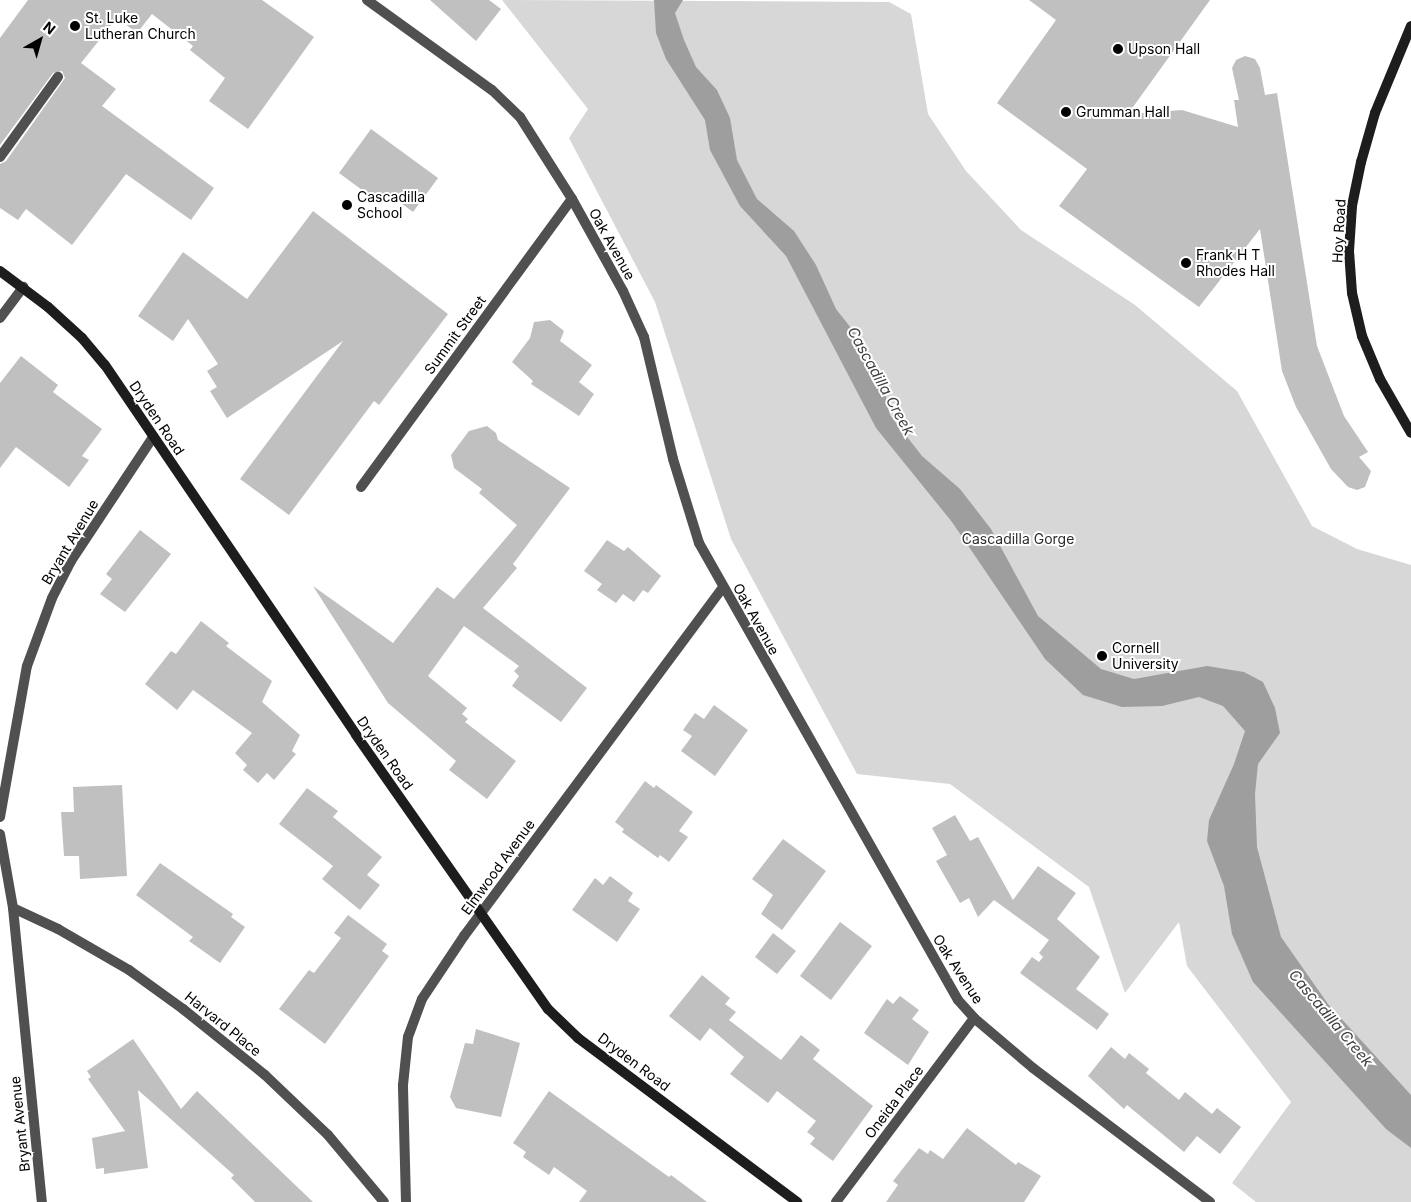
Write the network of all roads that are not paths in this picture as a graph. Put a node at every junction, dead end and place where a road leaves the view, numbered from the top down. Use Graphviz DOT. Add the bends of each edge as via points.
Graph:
graph roads {
  1 [pos="367,0"];
  2 [pos="1411,26"];
  3 [pos="58,77"];
  4 [pos="0,157"];
  5 [pos="572,199"];
  6 [pos="0,270"];
  7 [pos="23,288"];
  8 [pos="0,318"];
  9 [pos="1411,433"];
  10 [pos="153,437"];
  11 [pos="361,487"];
  12 [pos="722,588"];
  13 [pos="0,817"];
  14 [pos="0,834"];
  15 [pos="13,908"];
  16 [pos="480,915"];
  17 [pos="974,1018"];
  18 [pos="42,1202"];
  19 [pos="384,1202"];
  20 [pos="406,1202"];
  21 [pos="798,1202"];
  22 [pos="836,1202"];
  23 [pos="1210,1202"];
  1 -- 5 [label="street, Oak Avenue" via="508,105 520,117"];
  2 -- 9 [label="street, Hoy Road" via="1375,113 1361,162 1352,206 1349,251 1352,293 1362,336 1380,379"];
  3 -- 4 [label="street"];
  5 -- 11 [label="street, Summit Street"];
  5 -- 12 [label="street, Oak Avenue" via="644,337 673,459 699,543"];
  6 -- 7 [label="street, Dryden Road"];
  7 -- 8 [label="street"];
  7 -- 10 [label="street, Dryden Road" via="82,338 105,365"];
  10 -- 13 [label="street, Bryant Avenue" via="71,561 52,598 27,666"];
  10 -- 16 [label="street, Dryden Road"];
  12 -- 16 [label="street, Elmwood Avenue"];
  12 -- 17 [label="street, Oak Avenue" via="944,978"];
  14 -- 15 [label="street, Bryant Avenue"];
  15 -- 18 [label="street, Bryant Avenue"];
  15 -- 19 [label="street, Harvard Place" via="58,928 129,970 184,1008 265,1075 328,1135"];
  16 -- 20 [label="street, Elmwood Avenue" via="436,975 422,999 408,1037 403,1085"];
  16 -- 21 [label="street, Dryden Road" via="531,989 578,1038"];
  17 -- 22 [label="street, Oneida Place"];
  17 -- 23 [label="street, Oak Avenue" via="1033,1068"];
}
